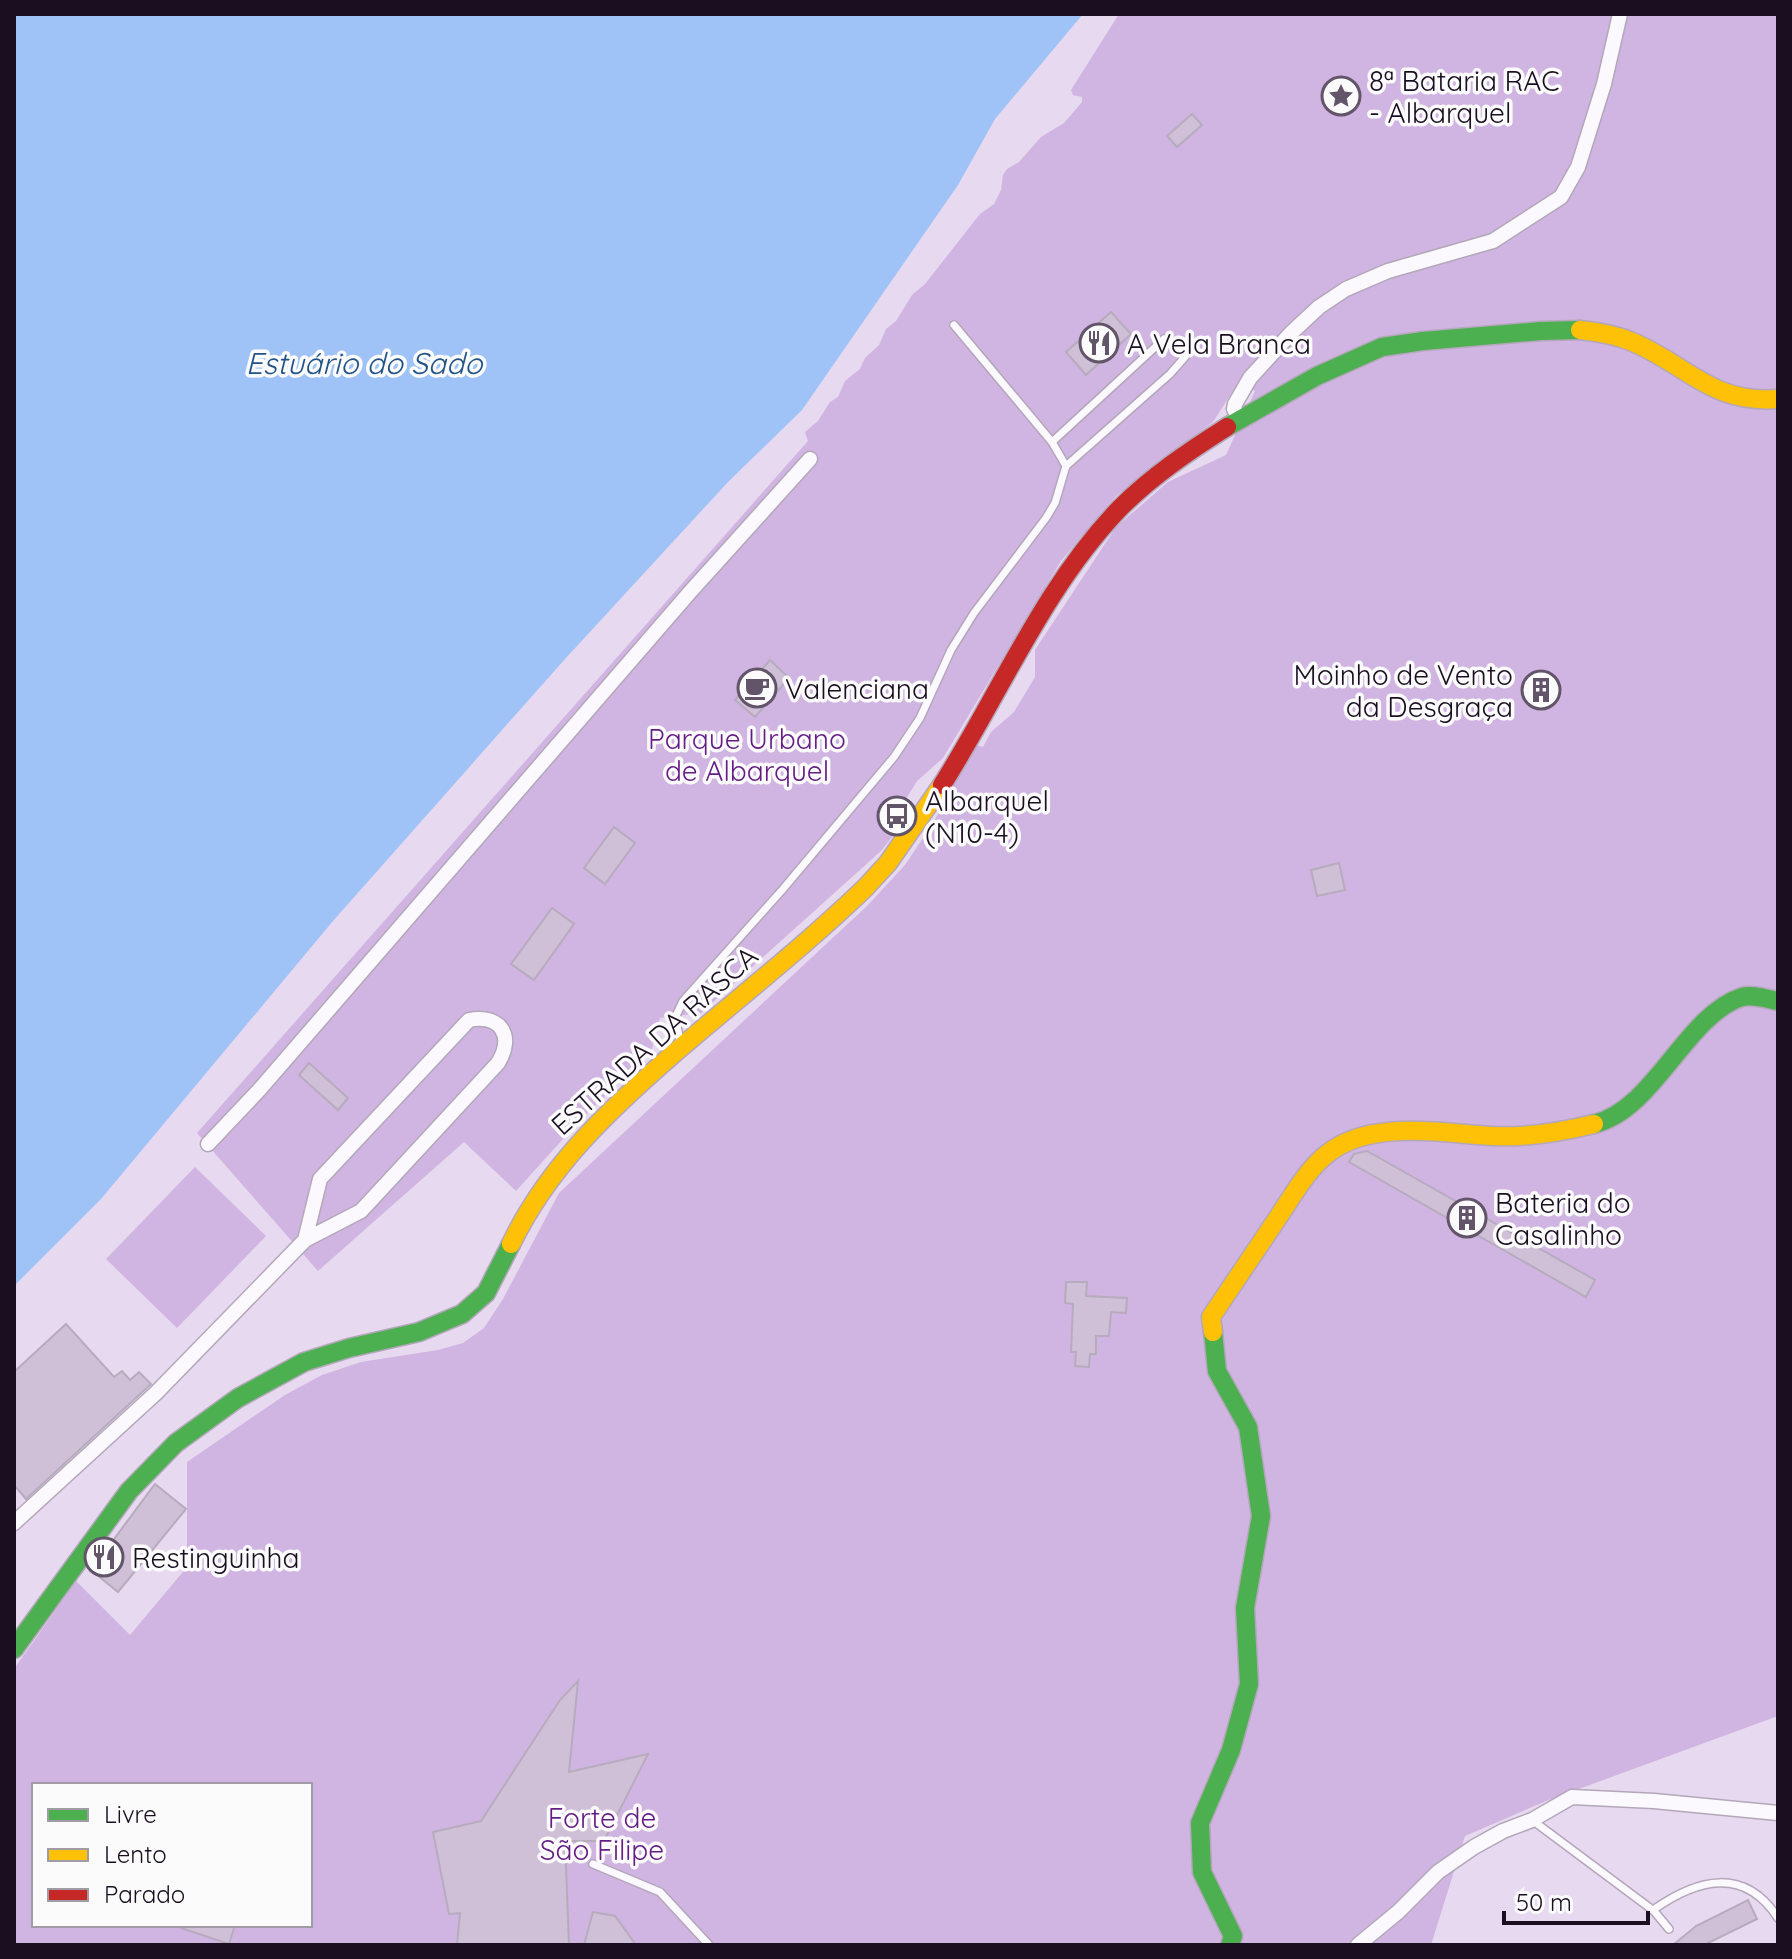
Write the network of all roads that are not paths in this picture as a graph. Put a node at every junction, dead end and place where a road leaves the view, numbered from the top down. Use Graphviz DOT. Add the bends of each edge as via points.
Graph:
graph roads {
  1 [pos="1620,14"];
  2 [pos="954,325"];
  3 [pos="1778,399"];
  4 [pos="1240,420"];
  5 [pos="1052,442"];
  6 [pos="810,459"];
  7 [pos="1066,466"];
  8 [pos="1778,1001"];
  9 [pos="683,1048"];
  10 [pos="208,1144"];
  11 [pos="305,1240"];
  12 [pos="14,1523"];
  13 [pos="14,1649"];
  14 [pos="1778,1813"];
  15 [pos="1532,1820"];
  16 [pos="593,1864"];
  17 [pos="1653,1910"];
  18 [pos="1778,1918"];
  19 [pos="1669,1929"];
  20 [pos="709,1945"];
  21 [pos="1230,1945"];
  22 [pos="1358,1945"];
  1 -- 4 [label="street" via="1578,167 1561,197 1493,241 1377,274 1319,307 1250,378 1235,404"];
  2 -- 5 [label="lane"];
  3 -- 4 [label="main road, ESTRADA DA RASCA" via="1762,402 1721,393 1658,354 1614,335 1548,331 1384,346"];
  4 -- 9 [label="main road, ESTRADA DA RASCA" via="1162,471 1107,523 1047,605 928,805 886,865"];
  5 -- 7 [label="lane"];
  5 -- 7 [label="lane" via="1164,339 1185,357"];
  6 -- 10 [label="street"];
  7 -- 9 [label="lane" via="1055,503 974,613 894,757 683,1001 675,1026"];
  8 -- 21 [label="main road" via="1742,997 1716,1011 1611,1120 1555,1133 1390,1131 1347,1141 1326,1154 1301,1183 1211,1317 1217,1371 1248,1427 1261,1516 1245,1608 1249,1684 1231,1750 1200,1823 1202,1872 1233,1936"];
  9 -- 13 [label="main road, ESTRADA DA RASCA" via="559,1165 477,1302 426,1330 306,1361 198,1425 140,1478"];
  11 -- 11 [label="street" via="361,1211 498,1063 506,1050 497,1023 483,1017 457,1030 320,1179"];
  11 -- 12 [label="street" via="156,1393"];
  14 -- 15 [label="street" via="1572,1797"];
  15 -- 17 [label="lane"];
  15 -- 22 [label="street" via="1474,1847 1438,1872"];
  16 -- 20 [label="lane" via="660,1892"];
  17 -- 18 [label="lane" via="1696,1885 1719,1883 1756,1892"];
  17 -- 19 [label="lane"];
}
